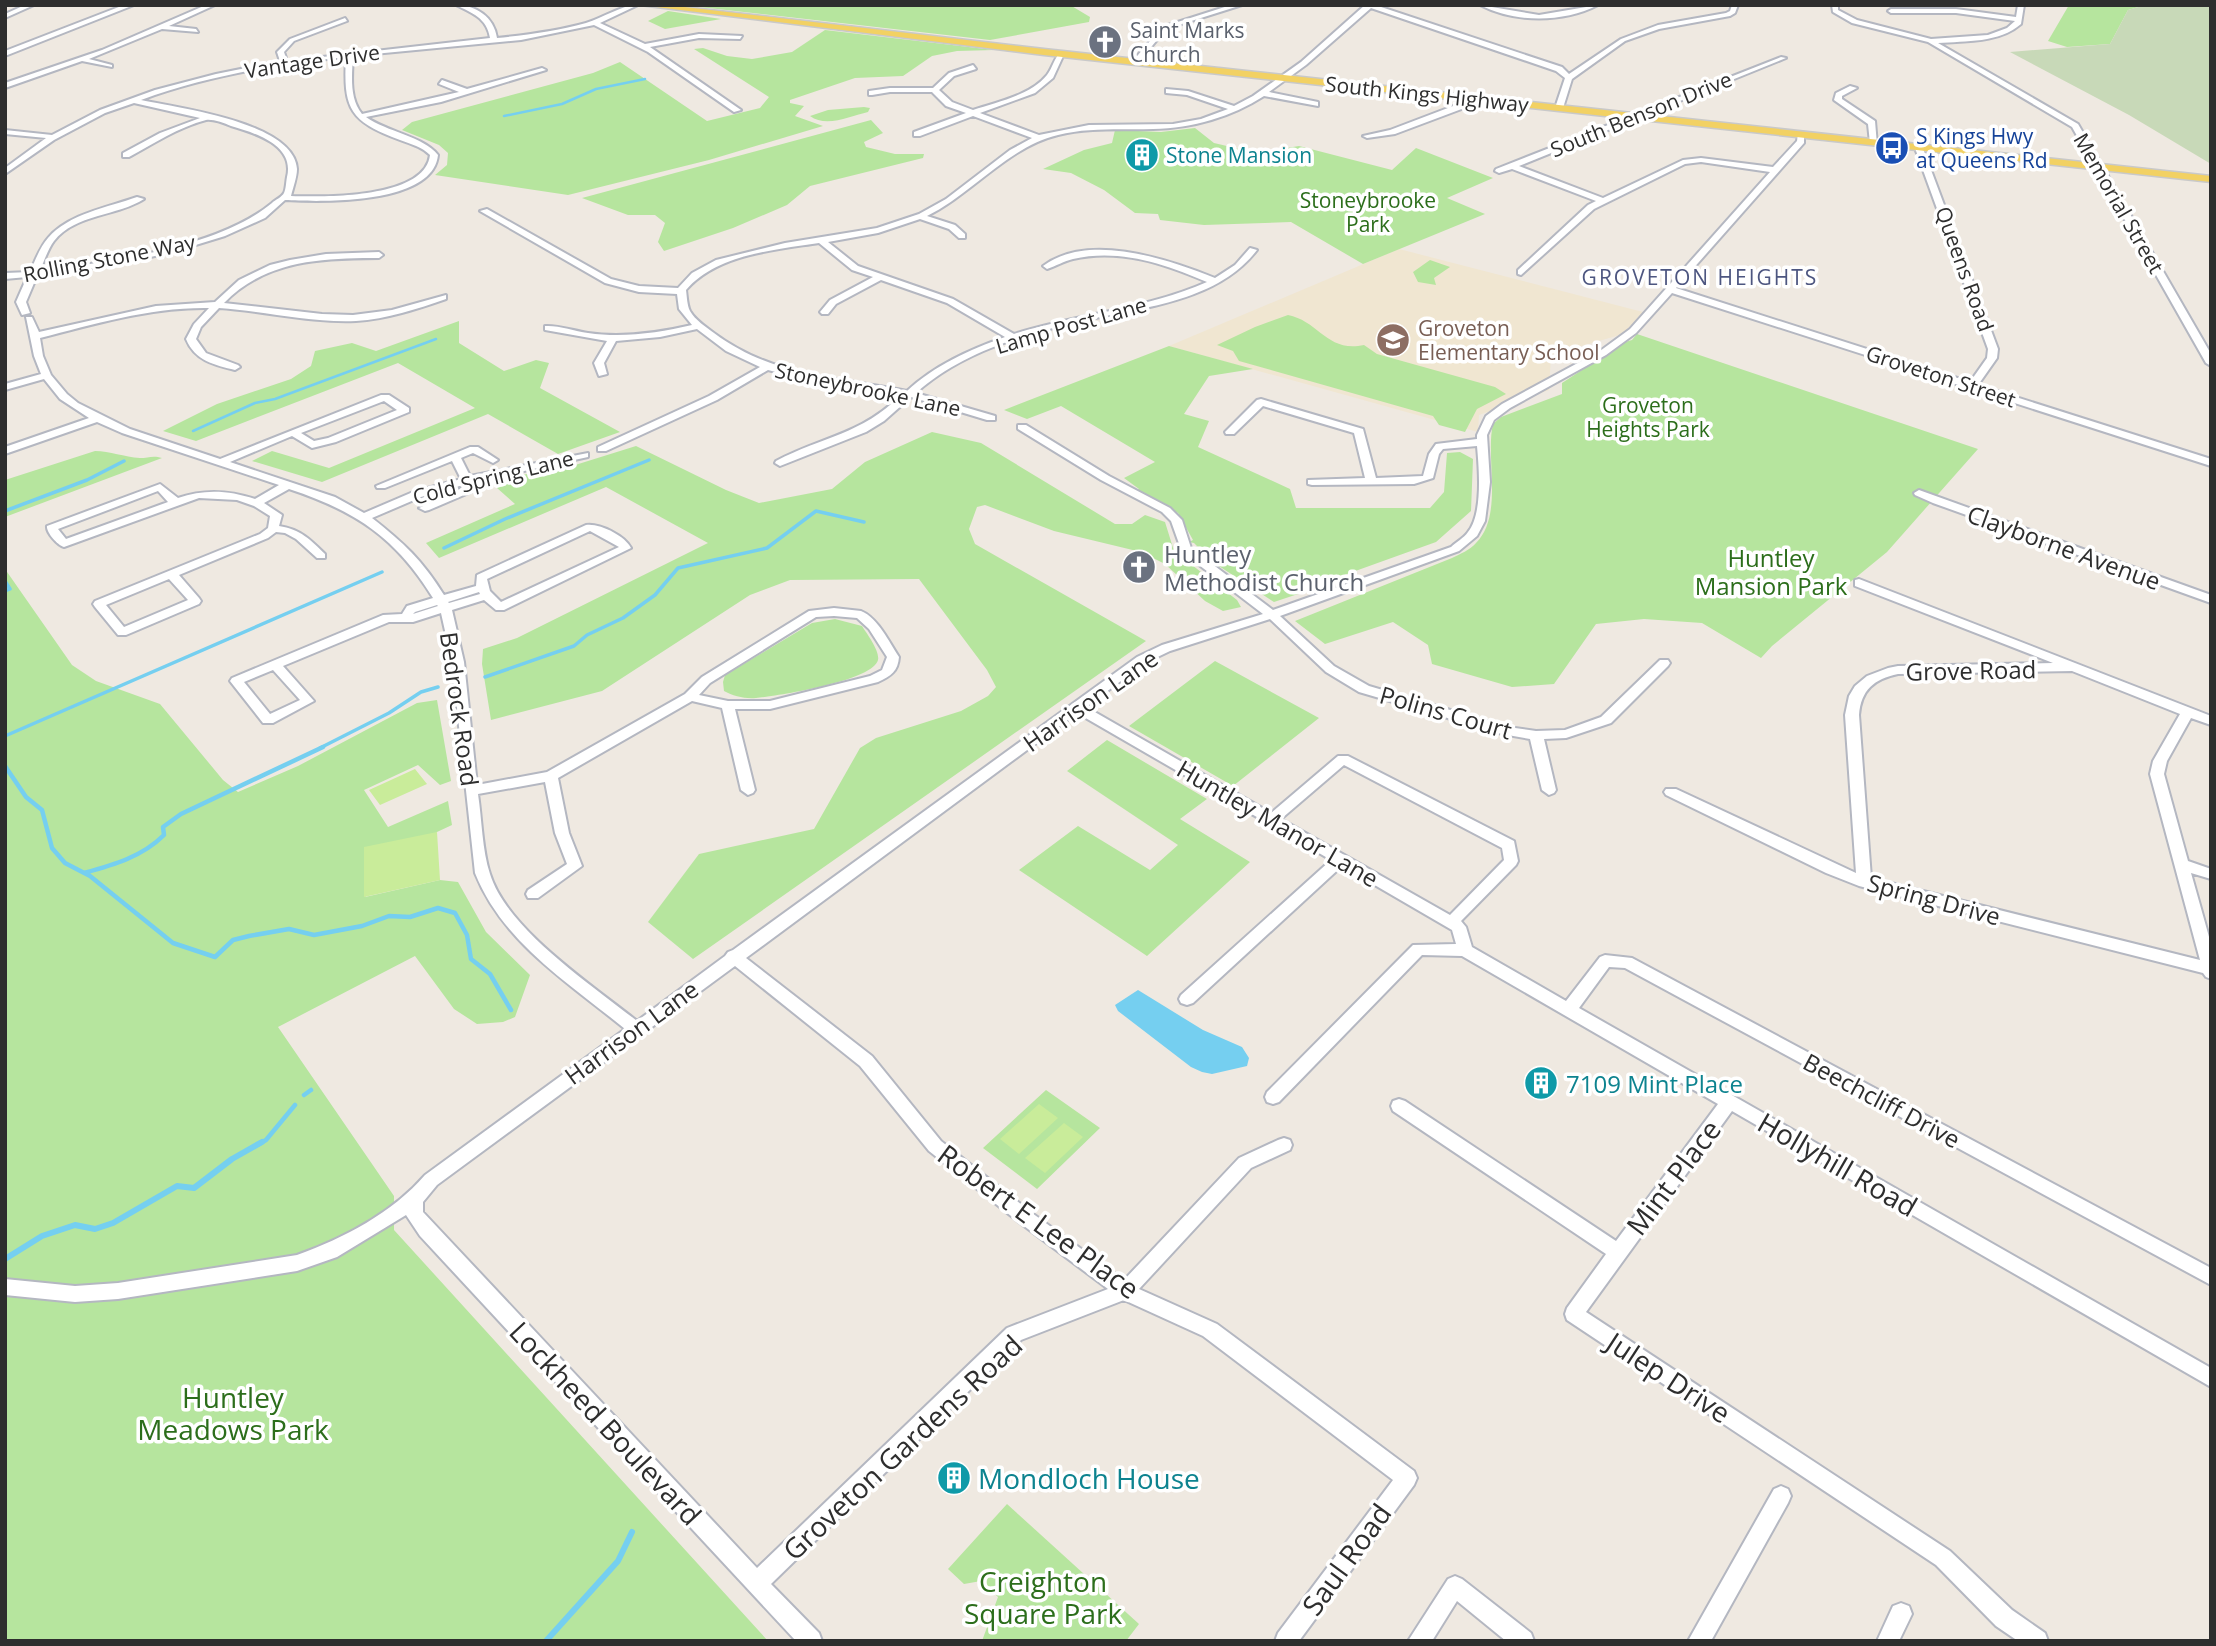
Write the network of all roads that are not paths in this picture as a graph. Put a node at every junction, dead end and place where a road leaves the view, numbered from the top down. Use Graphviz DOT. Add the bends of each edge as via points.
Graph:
graph roads {
  1 [pos="31,5"];
  2 [pos="131,5"];
  3 [pos="459,5"];
  4 [pos="635,5"];
  5 [pos="644,5"];
  6 [pos="1239,5"];
  7 [pos="1369,5"];
  8 [pos="1483,5"];
  9 [pos="1595,5"];
  10 [pos="1735,5"];
  11 [pos="1835,5"];
  12 [pos="2021,5"];
  13 [pos="206,6"];
  14 [pos="1891,11"];
  15 [pos="5,16"];
  16 [pos="2019,19"];
  17 [pos="345,20"];
  18 [pos="595,23"];
  19 [pos="160,27"];
  20 [pos="196,31"];
  21 [pos="740,37"];
  22 [pos="494,40"];
  23 [pos="1930,41"];
  24 [pos="647,46"];
  25 [pos="5,54"];
  26 [pos="350,54"];
  27 [pos="1061,54"];
  28 [pos="1783,58"];
  29 [pos="82,59"];
  30 [pos="1534,61"];
  31 [pos="284,62"];
  32 [pos="1136,62"];
  33 [pos="1591,62"];
  34 [pos="110,66"];
  35 [pos="973,67"];
  36 [pos="542,70"];
  37 [pos="1285,78"];
  38 [pos="1569,78"];
  39 [pos="442,82"];
  40 [pos="5,86"];
  41 [pos="1853,88"];
  42 [pos="935,90"];
  43 [pos="1169,91"];
  44 [pos="467,92"];
  45 [pos="872,93"];
  46 [pos="1266,93"];
  47 [pos="1471,99"];
  48 [pos="135,100"];
  49 [pos="1315,104"];
  50 [pos="1559,108"];
  51 [pos="1236,109"];
  52 [pos="737,110"];
  53 [pos="974,114"];
  54 [pos="362,116"];
  55 [pos="1634,117"];
  56 [pos="205,118"];
  57 [pos="5,132"];
  58 [pos="917,134"];
  59 [pos="1367,136"];
  60 [pos="1801,136"];
  61 [pos="54,137"];
  62 [pos="1039,138"];
  63 [pos="1874,144"];
  64 [pos="1919,148"];
  65 [pos="126,155"];
  66 [pos="1512,166"];
  67 [pos="2100,168"];
  68 [pos="1776,170"];
  69 [pos="1499,171"];
  70 [pos="5,172"];
  71 [pos="2211,179"];
  72 [pos="285,198"];
  73 [pos="140,199"];
  74 [pos="1603,201"];
  75 [pos="484,211"];
  76 [pos="922,217"];
  77 [pos="962,236"];
  78 [pos="822,242"];
  79 [pos="1253,250"];
  80 [pos="379,256"];
  81 [pos="1047,266"];
  82 [pos="1521,272"];
  83 [pos="34,274"];
  84 [pos="5,276"];
  85 [pos="878,278"];
  86 [pos="1216,282"];
  87 [pos="682,290"];
  88 [pos="1672,290"];
  89 [pos="443,297"];
  90 [pos="217,305"];
  91 [pos="825,312"];
  92 [pos="699,326"];
  93 [pos="548,328"];
  94 [pos="35,336"];
  95 [pos="1013,338"];
  96 [pos="612,340"];
  97 [pos="2211,363"];
  98 [pos="235,368"];
  99 [pos="766,368"];
  100 [pos="603,374"];
  101 [pos="45,376"];
  102 [pos="1972,386"];
  103 [pos="5,387"];
  104 [pos="910,394"];
  105 [pos="992,418"];
  106 [pos="96,419"];
  107 [pos="1022,427"];
  108 [pos="293,432"];
  109 [pos="1230,432"];
  110 [pos="1482,442"];
  111 [pos="602,449"];
  112 [pos="5,451"];
  113 [pos="584,455"];
  114 [pos="454,456"];
  115 [pos="493,460"];
  116 [pos="221,463"];
  117 [pos="780,463"];
  118 [pos="2211,463"];
  119 [pos="468,479"];
  120 [pos="1371,481"];
  121 [pos="1312,482"];
  122 [pos="289,484"];
  123 [pos="382,486"];
  124 [pos="1919,493"];
  125 [pos="176,503"];
  126 [pos="255,503"];
  127 [pos="425,508"];
  128 [pos="365,517"];
  129 [pos="273,528"];
  130 [pos="321,556"];
  131 [pos="172,575"];
  132 [pos="1858,583"];
  133 [pos="483,592"];
  134 [pos="2211,599"];
  135 [pos="444,604"];
  136 [pos="1272,615"];
  137 [pos="1664,663"];
  138 [pos="275,665"];
  139 [pos="2073,667"];
  140 [pos="690,697"];
  141 [pos="728,705"];
  142 [pos="1076,707"];
  143 [pos="2188,712"];
  144 [pos="2211,721"];
  145 [pos="1536,735"];
  146 [pos="551,776"];
  147 [pos="748,790"];
  148 [pos="1549,790"];
  149 [pos="471,791"];
  150 [pos="1671,792"];
  151 [pos="1272,819"];
  152 [pos="1340,859"];
  153 [pos="2183,865"];
  154 [pos="2211,874"];
  155 [pos="1864,882"];
  156 [pos="533,894"];
  157 [pos="1451,923"];
  158 [pos="1465,950"];
  159 [pos="733,956"];
  160 [pos="2210,970"];
  161 [pos="1187,999"];
  162 [pos="1568,1010"];
  163 [pos="636,1029"];
  164 [pos="1273,1097"];
  165 [pos="1729,1102"];
  166 [pos="1399,1106"];
  167 [pos="1284,1145"];
  168 [pos="414,1200"];
  169 [pos="1618,1252"];
  170 [pos="2211,1277"];
  171 [pos="5,1287"];
  172 [pos="1125,1291"];
  173 [pos="2211,1377"];
  174 [pos="1407,1478"];
  175 [pos="1781,1496"];
  176 [pos="757,1584"];
  177 [pos="1901,1614"];
  178 [pos="811,1641"];
  179 [pos="1286,1641"];
  180 [pos="1419,1641"];
  181 [pos="1523,1641"];
  182 [pos="1699,1641"];
  183 [pos="1888,1641"];
  184 [pos="2037,1641"];
  1 -- 15 [label="street"];
  2 -- 25 [label="street"];
  3 -- 22 [label="street" via="488,20"];
  4 -- 18 [label="street, Vantage Drive"];
  5 -- 27 [label="main road, South Kings Highway"];
  6 -- 32 [label="street" via="1164,28"];
  7 -- 30 [label="street"];
  7 -- 37 [label="street"];
  8 -- 9 [label="street" via="1542,18"];
  10 -- 33 [label="street" via="1728,15 1634,35"];
  11 -- 23 [label="street, Memorial Street" via="1835,11 1856,22"];
  12 -- 16 [label="street"];
  13 -- 19 [label="street"];
  14 -- 16 [label="street" via="1956,11"];
  16 -- 23 [label="street" via="2015,27 1997,34"];
  17 -- 31 [label="street" via="287,43 279,52"];
  18 -- 22 [label="street, Vantage Drive"];
  18 -- 24 [label="street"];
  19 -- 20 [label="street"];
  19 -- 29 [label="street"];
  21 -- 24 [label="street" via="699,36"];
  22 -- 26 [label="street, Vantage Drive"];
  23 -- 67 [label="street, Memorial Street" via="2072,124"];
  24 -- 52 [label="street"];
  26 -- 31 [label="street, Vantage Drive"];
  26 -- 54 [label="street" via="348,97"];
  27 -- 32 [label="main road, South Kings Highway"];
  27 -- 53 [label="street" via="1039,87"];
  28 -- 55 [label="street, South Benson Drive"];
  29 -- 34 [label="street"];
  29 -- 40 [label="street"];
  30 -- 33 [label="street"];
  30 -- 38 [label="street" via="1565,72"];
  31 -- 48 [label="street, Vantage Drive"];
  32 -- 37 [label="main road, South Kings Highway"];
  33 -- 38 [label="street"];
  35 -- 42 [label="street" via="954,73"];
  36 -- 44 [label="street"];
  37 -- 46 [label="street"];
  37 -- 47 [label="main road, South Kings Highway"];
  38 -- 50 [label="street"];
  39 -- 44 [label="street"];
  41 -- 63 [label="street" via="1838,100 1872,123"];
  42 -- 45 [label="street"];
  42 -- 53 [label="street" via="943,101"];
  43 -- 51 [label="street"];
  44 -- 54 [label="street"];
  46 -- 49 [label="street"];
  46 -- 51 [label="street"];
  47 -- 50 [label="main road, South Kings Highway"];
  47 -- 59 [label="street" via="1464,106 1392,132"];
  48 -- 56 [label="street"];
  48 -- 61 [label="street, Vantage Drive"];
  50 -- 55 [label="main road, South Kings Highway"];
  51 -- 62 [label="street" via="1184,125 1082,127"];
  53 -- 58 [label="street"];
  53 -- 62 [label="street"];
  54 -- 72 [label="street" via="381,130 427,148 434,155 431,167 412,181 381,192"];
  55 -- 60 [label="main road, South Kings Highway"];
  55 -- 66 [label="street, South Benson Drive"];
  56 -- 65 [label="street"];
  56 -- 72 [label="street" via="258,132 280,145 289,156 294,175"];
  57 -- 61 [label="street"];
  60 -- 63 [label="main road, South Kings Highway"];
  60 -- 68 [label="street"];
  61 -- 70 [label="street, Vantage Drive"];
  62 -- 76 [label="street" via="1013,151"];
  63 -- 64 [label="main road, South Kings Highway"];
  64 -- 67 [label="main road, South Kings Highway"];
  64 -- 102 [label="street, Queens Road" via="1993,348 1992,358"];
  66 -- 69 [label="street, South Benson Drive"];
  66 -- 74 [label="street"];
  67 -- 71 [label="main road, South Kings Highway"];
  67 -- 97 [label="street, Memorial Street"];
  68 -- 74 [label="street" via="1686,161"];
  68 -- 88 [label="street"];
  72 -- 83 [label="street, Rolling Stone Way" via="250,222 198,243"];
  73 -- 83 [label="street, Bedrock Road" via="57,233"];
  74 -- 82 [label="street" via="1580,214"];
  75 -- 87 [label="street" via="608,281 639,289"];
  76 -- 77 [label="street"];
  76 -- 78 [label="street"];
  78 -- 85 [label="street" via="842,260"];
  78 -- 87 [label="street" via="723,260 700,270"];
  79 -- 86 [label="street, Lamp Post Lane" via="1238,270"];
  80 -- 90 [label="street" via="329,257 274,268 242,282"];
  81 -- 86 [label="street" via="1087,255 1130,255 1167,262"];
  83 -- 84 [label="street, Rolling Stone Way"];
  83 -- 94 [label="street, Bedrock Road" via="21,302"];
  85 -- 91 [label="street" via="833,302"];
  85 -- 95 [label="street" via="950,301"];
  86 -- 95 [label="street, Lamp Post Lane"];
  87 -- 92 [label="street, Stoneybrooke Lane" via="684,308"];
  88 -- 102 [label="street, Groveton Street"];
  88 -- 110 [label="street" via="1646,320 1616,344 1497,412 1485,426"];
  89 -- 90 [label="street" via="396,312 351,318"];
  90 -- 94 [label="street" via="153,309"];
  90 -- 98 [label="street" via="196,327 193,346 204,357"];
  92 -- 96 [label="street"];
  92 -- 99 [label="street, Stoneybrooke Lane" via="727,348"];
  93 -- 96 [label="street"];
  94 -- 101 [label="street, Bedrock Road"];
  95 -- 104 [label="street, Lamp Post Lane" via="942,370"];
  96 -- 100 [label="street" via="599,363"];
  99 -- 104 [label="street, Stoneybrooke Lane"];
  99 -- 111 [label="street, Cold Spring Lane"];
  101 -- 103 [label="street"];
  101 -- 106 [label="street, Bedrock Road" via="65,399"];
  102 -- 118 [label="street, Groveton Street"];
  104 -- 105 [label="street, Stoneybrooke Lane"];
  104 -- 117 [label="street, Lamp Post Lane" via="860,431"];
  106 -- 112 [label="street"];
  106 -- 116 [label="street, Bedrock Road"];
  107 -- 136 [label="street, Polins Court" via="1166,510 1176,520 1186,550"];
  108 -- 108 [label="street" via="312,444 405,410 385,397"];
  108 -- 116 [label="street"];
  109 -- 120 [label="street" via="1261,402 1360,431"];
  110 -- 120 [label="street" via="1440,446 1428,478"];
  110 -- 136 [label="street, Harrison Lane" via="1482,510 1477,527 1462,544 1435,558"];
  113 -- 119 [label="street, Cold Spring Lane"];
  114 -- 115 [label="street" via="474,449"];
  114 -- 119 [label="street"];
  114 -- 123 [label="street"];
  116 -- 122 [label="street, Bedrock Road"];
  119 -- 127 [label="street" via="467,490"];
  119 -- 128 [label="street, Cold Spring Lane" via="410,496"];
  120 -- 121 [label="street"];
  122 -- 126 [label="street"];
  122 -- 128 [label="street, Bedrock Road"];
  124 -- 134 [label="street, Clayborne Avenue"];
  125 -- 125 [label="street" via="64,544 51,528 160,487"];
  125 -- 126 [label="street" via="219,492"];
  126 -- 129 [label="street" via="275,515"];
  128 -- 135 [label="street, Bedrock Road" via="410,555"];
  129 -- 130 [label="street" via="289,528"];
  129 -- 131 [label="street" via="248,544"];
  131 -- 131 [label="street" via="111,599 99,604 122,632 195,601"];
  132 -- 139 [label="street"];
  133 -- 133 [label="street" via="481,577 590,527 622,542 625,548 500,607"];
  133 -- 135 [label="street"];
  135 -- 138 [label="street" via="413,618 387,618"];
  135 -- 149 [label="street, Bedrock Road" via="458,662"];
  136 -- 142 [label="street, Harrison Lane" via="1153,653"];
  136 -- 145 [label="street, Polins Court" via="1330,669 1364,689 1507,732"];
  137 -- 145 [label="street, Polins Court" via="1606,720 1577,732"];
  138 -- 138 [label="street" via="236,681 268,720 308,701"];
  139 -- 143 [label="street"];
  139 -- 155 [label="street, Grove Road" via="1898,670 1861,686 1852,715"];
  140 -- 141 [label="street"];
  140 -- 141 [label="street" via="706,680 813,614 861,615 893,657 887,673 874,679 770,705"];
  140 -- 146 [label="street"];
  141 -- 147 [label="street"];
  142 -- 151 [label="street, Huntley Manor Lane"];
  142 -- 159 [label="street, Harrison Lane"];
  143 -- 144 [label="street"];
  143 -- 153 [label="street" via="2157,774"];
  145 -- 148 [label="street"];
  146 -- 149 [label="street"];
  146 -- 156 [label="street" via="562,834 575,866"];
  149 -- 163 [label="street, Bedrock Road" via="482,873 504,915 523,937"];
  150 -- 155 [label="street, Spring Drive"];
  151 -- 152 [label="street, Huntley Manor Lane"];
  151 -- 157 [label="street" via="1343,759 1509,845 1511,861"];
  152 -- 157 [label="street, Huntley Manor Lane"];
  152 -- 161 [label="street"];
  153 -- 154 [label="street"];
  153 -- 160 [label="street"];
  155 -- 160 [label="street, Spring Drive"];
  157 -- 158 [label="street" via="1459,927"];
  158 -- 162 [label="street, Hollyhill Road"];
  158 -- 164 [label="street" via="1418,948"];
  159 -- 163 [label="street, Harrison Lane"];
  159 -- 172 [label="street, Robert E Lee Place" via="866,1061 934,1146"];
  162 -- 165 [label="street, Hollyhill Road"];
  162 -- 170 [label="street, Beechcliff Drive" via="1605,961 1627,962"];
  163 -- 168 [label="street, Harrison Lane" via="430,1180"];
  165 -- 169 [label="street, Mint Place"];
  165 -- 173 [label="street, Hollyhill Road"];
  166 -- 169 [label="street"];
  167 -- 172 [label="street, Groveton Gardens Road" via="1245,1164"];
  168 -- 171 [label="street, Harrison Lane" via="349,1242 297,1263 118,1291 75,1294"];
  168 -- 176 [label="street, Lockheed Boulevard" via="414,1214 426,1230"];
  169 -- 184 [label="street, Julep Drive" via="1574,1314 1943,1558 2004,1618"];
  172 -- 174 [label="street, Robert E Lee Place" via="1210,1330"];
  172 -- 176 [label="street, Groveton Gardens Road" via="1014,1334"];
  174 -- 179 [label="street, Saul Road"];
  175 -- 182 [label="street"];
  176 -- 178 [label="street, Lockheed Boulevard"];
  177 -- 183 [label="street"];
  180 -- 181 [label="street" via="1455,1586"];
}
